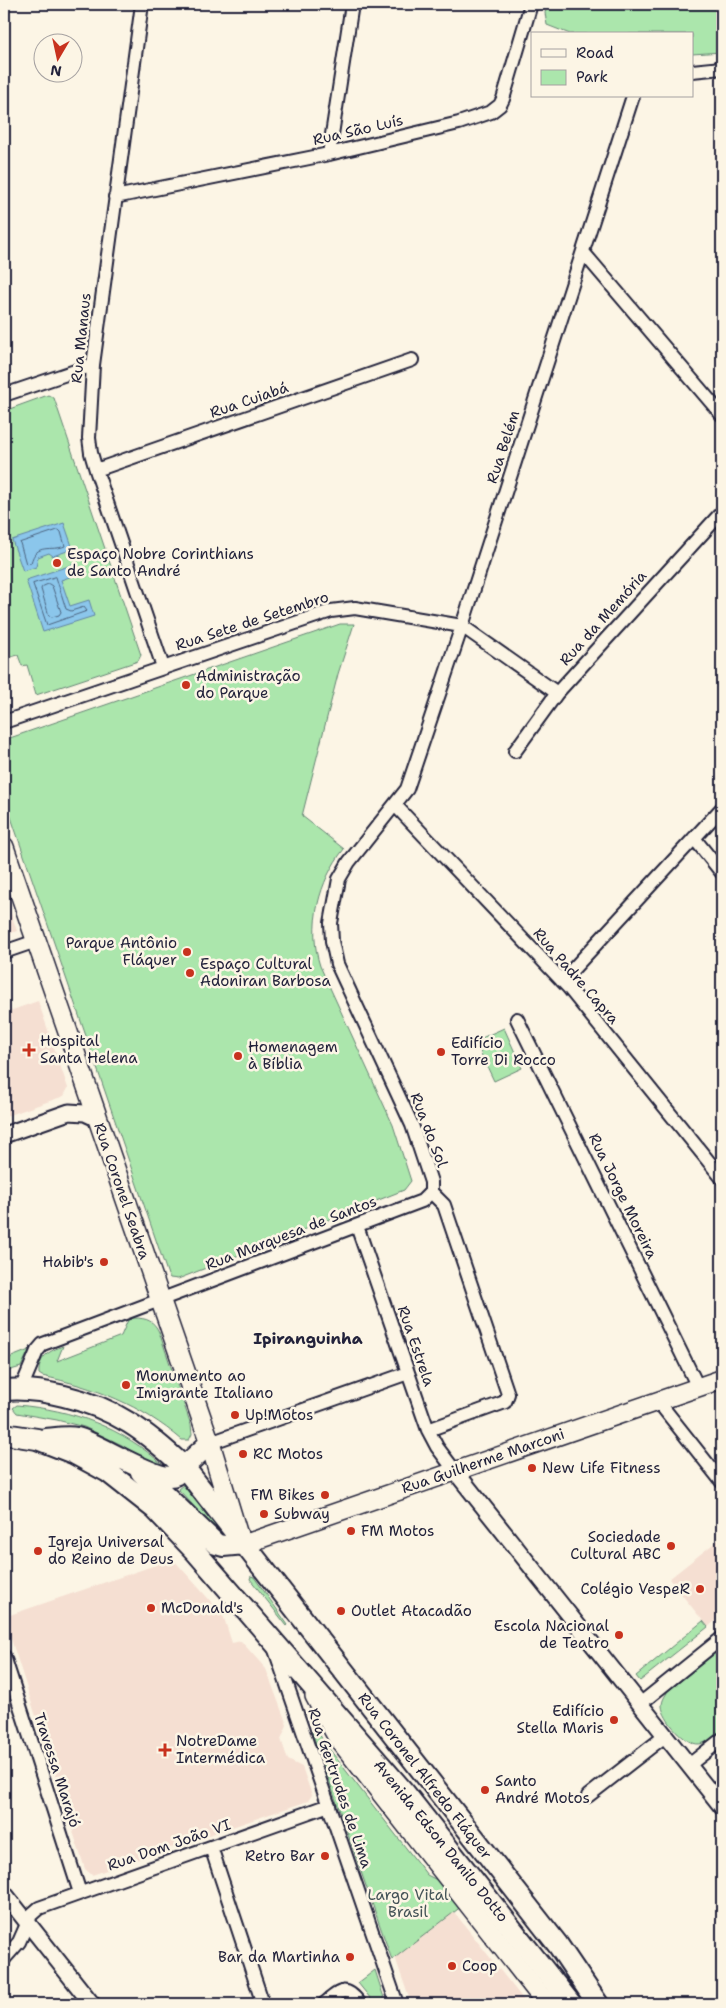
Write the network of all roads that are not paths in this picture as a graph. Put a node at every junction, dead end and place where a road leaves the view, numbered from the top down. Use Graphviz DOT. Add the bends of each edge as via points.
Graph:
graph roads {
  1 [pos="142,4"];
  2 [pos="352,4"];
  3 [pos="531,4"];
  4 [pos="528,36"];
  5 [pos="722,68"];
  6 [pos="694,70"];
  7 [pos="632,98"];
  8 [pos="329,154"];
  9 [pos="115,197"];
  10 [pos="583,252"];
  11 [pos="412,360"];
  12 [pos="93,365"];
  13 [pos="4,395"];
  14 [pos="722,415"];
  15 [pos="96,470"];
  16 [pos="722,512"];
  17 [pos="462,626"];
  18 [pos="163,667"];
  19 [pos="557,692"];
  20 [pos="4,722"];
  21 [pos="515,751"];
  22 [pos="395,805"];
  23 [pos="722,808"];
  24 [pos="694,838"];
  25 [pos="4,847"];
  26 [pos="722,873"];
  27 [pos="36,941"];
  28 [pos="4,952"];
  29 [pos="562,981"];
  30 [pos="518,1019"];
  31 [pos="84,1078"];
  32 [pos="69,1112"];
  33 [pos="98,1119"];
  34 [pos="4,1135"];
  35 [pos="722,1178"];
  36 [pos="431,1192"];
  37 [pos="357,1226"];
  38 [pos="160,1299"];
  39 [pos="408,1372"];
  40 [pos="722,1379"];
  41 [pos="698,1387"];
  42 [pos="12,1390"];
  43 [pos="657,1400"];
  44 [pos="428,1430"];
  45 [pos="4,1434"];
  46 [pos="36,1439"];
  47 [pos="210,1443"];
  48 [pos="129,1462"];
  49 [pos="184,1467"];
  50 [pos="455,1471"];
  51 [pos="722,1482"];
  52 [pos="241,1539"];
  53 [pos="271,1638"];
  54 [pos="722,1638"];
  55 [pos="4,1656"];
  56 [pos="307,1680"];
  57 [pos="640,1704"];
  58 [pos="665,1736"];
  59 [pos="722,1740"];
  60 [pos="689,1766"];
  61 [pos="588,1796"];
  62 [pos="329,1806"];
  63 [pos="722,1807"];
  64 [pos="211,1847"];
  65 [pos="4,1892"];
  66 [pos="80,1893"];
  67 [pos="28,1923"];
  68 [pos="558,1945"];
  69 [pos="4,1959"];
  70 [pos="92,2004"];
  71 [pos="263,2004"];
  72 [pos="324,2004"];
  73 [pos="360,2004"];
  74 [pos="397,2004"];
  75 [pos="547,2004"];
  76 [pos="571,2004"];
  77 [pos="598,2004"];
  78 [pos="610,2004"];
  1 -- 9 [label="street, Rua Manaus"];
  2 -- 8 [label="street"];
  3 -- 4 [label="street, Rua São Luís"];
  4 -- 8 [label="street, Rua São Luís" via="503,99 491,112 460,123"];
  5 -- 6 [label="street"];
  7 -- 10 [label="street, Rua Belém"];
  8 -- 9 [label="street, Rua São Luís"];
  9 -- 12 [label="street, Rua Manaus"];
  10 -- 14 [label="street"];
  10 -- 17 [label="street, Rua Belém"];
  11 -- 15 [label="street, Rua Cuiabá"];
  12 -- 13 [label="street"];
  12 -- 15 [label="street, Rua Manaus" via="89,438"];
  15 -- 18 [label="street, Rua Manaus"];
  16 -- 19 [label="street, Rua da Memória"];
  17 -- 18 [label="street, Rua Sete de Setembro" via="344,608"];
  17 -- 19 [label="street, Rua Sete de Setembro"];
  17 -- 22 [label="street, Rua Belém" via="407,789"];
  18 -- 20 [label="street, Rua Sete de Setembro"];
  19 -- 21 [label="street, Rua da Memória"];
  22 -- 29 [label="street, Rua Padre Capra"];
  22 -- 36 [label="street, Rua do Sol" via="339,879 332,913 332,941 340,972 412,1125 431,1182"];
  23 -- 24 [label="street"];
  24 -- 26 [label="street"];
  24 -- 29 [label="street"];
  25 -- 27 [label="main road, Rua Coronel Seabra"];
  27 -- 28 [label="street"];
  27 -- 31 [label="main road, Rua Coronel Seabra"];
  29 -- 35 [label="street, Rua Padre Capra"];
  30 -- 41 [label="street, Rua Jorge Moreira"];
  31 -- 32 [label="street" via="80,1099"];
  31 -- 33 [label="main road, Rua Coronel Seabra"];
  32 -- 33 [label="street" via="85,1113"];
  32 -- 34 [label="street"];
  33 -- 38 [label="main road, Rua Coronel Seabra"];
  36 -- 37 [label="street, Rua Marquesa de Santos" via="422,1201"];
  36 -- 44 [label="street, Rua do Sol" via="444,1205 508,1397 505,1402"];
  37 -- 38 [label="street, Rua Marquesa de Santos"];
  37 -- 39 [label="street, Rua Estrela"];
  38 -- 42 [label="street, Rua Marquesa de Santos" via="43,1344"];
  38 -- 47 [label="main road, Rua Coronel Seabra"];
  39 -- 44 [label="street, Rua Estrela"];
  39 -- 47 [label="street"];
  40 -- 41 [label="main road, Rua Guilherme Marconi"];
  41 -- 43 [label="main road, Rua Guilherme Marconi"];
  42 -- 49 [label="highway, Rua Coronel Alfredo Fláquer" via="51,1392 105,1408 139,1428"];
  43 -- 50 [label="main road, Rua Guilherme Marconi"];
  43 -- 51 [label="street"];
  44 -- 50 [label="street, Rua Estrela"];
  45 -- 46 [label="highway"];
  46 -- 48 [label="highway" via="77,1438"];
  46 -- 53 [label="highway" via="73,1453 125,1483 155,1509"];
  47 -- 49 [label="highway"];
  47 -- 52 [label="main road, Rua Coronel Seabra"];
  48 -- 49 [label="highway" via="168,1477"];
  48 -- 52 [label="highway" via="216,1544 223,1546"];
  49 -- 52 [label="highway, Rua Coronel Alfredo Fláquer"];
  50 -- 52 [label="main road, Rua Guilherme Marconi"];
  50 -- 57 [label="street"];
  52 -- 68 [label="highway, Rua Coronel Alfredo Fláquer"];
  53 -- 56 [label="highway"];
  53 -- 62 [label="street, Rua Gertrudes de Lima"];
  54 -- 57 [label="street"];
  55 -- 66 [label="street, Travessa Marajó"];
  56 -- 75 [label="main road" via="338,1738"];
  56 -- 76 [label="highway, Avenida Edson Danilo Dotto" via="404,1792"];
  57 -- 58 [label="street"];
  58 -- 60 [label="street"];
  58 -- 61 [label="street"];
  59 -- 60 [label="street"];
  60 -- 63 [label="street"];
  62 -- 64 [label="street, Rua Dom João VI"];
  62 -- 74 [label="street, Rua Gertrudes de Lima"];
  64 -- 66 [label="street, Rua Dom João VI"];
  64 -- 71 [label="street"];
  65 -- 67 [label="street"];
  66 -- 67 [label="street, Rua Dom João VI" via="39,1908"];
  67 -- 69 [label="street, Rua Dom João VI" via="19,1942"];
  67 -- 70 [label="street"];
  68 -- 77 [label="highway"];
  68 -- 78 [label="main road, Rua Coronel Alfredo Fláquer"];
  72 -- 73 [label="street" via="344,1991"];
}
